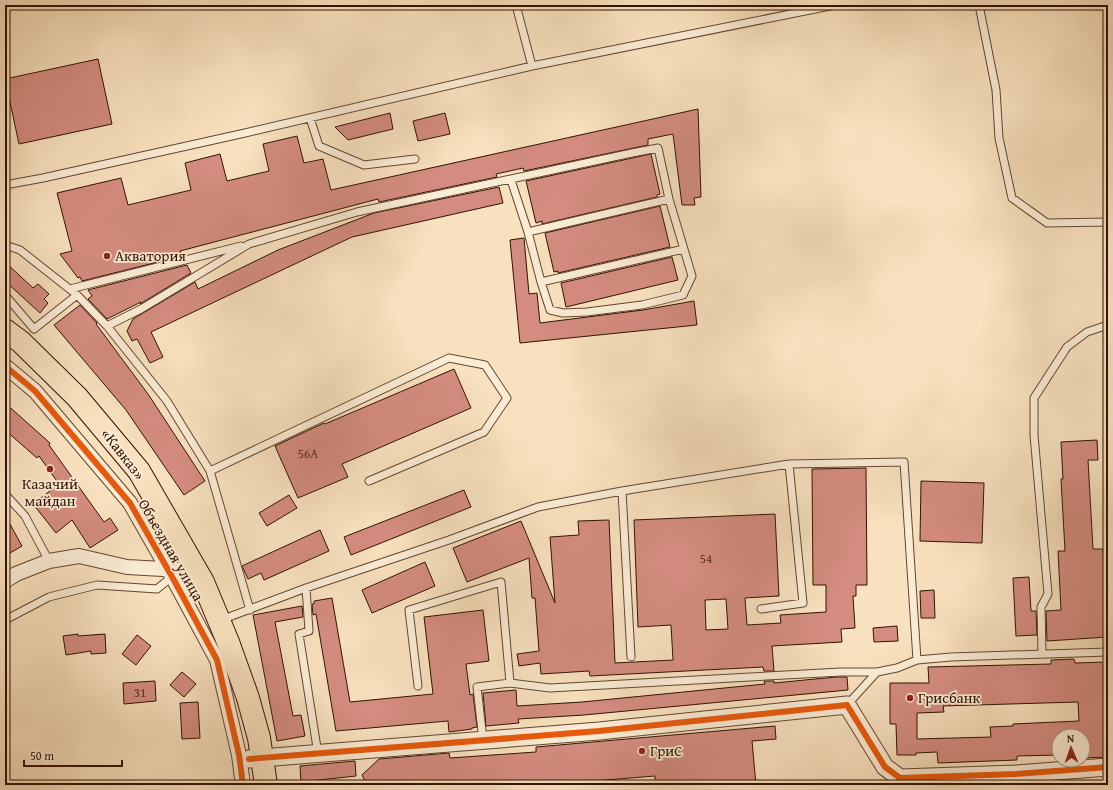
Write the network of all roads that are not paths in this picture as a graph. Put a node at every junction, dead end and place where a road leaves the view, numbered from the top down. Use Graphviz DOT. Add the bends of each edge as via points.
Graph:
graph roads {
  1 [pos="516,5"];
  2 [pos="835,5"];
  3 [pos="979,5"];
  4 [pos="532,66"];
  5 [pos="310,118"];
  6 [pos="415,159"];
  7 [pos="511,180"];
  8 [pos="5,185"];
  9 [pos="669,199"];
  10 [pos="1108,222"];
  11 [pos="528,232"];
  12 [pos="249,244"];
  13 [pos="5,245"];
  14 [pos="684,249"];
  15 [pos="541,282"];
  16 [pos="70,289"];
  17 [pos="5,295"];
  18 [pos="77,295"];
  19 [pos="108,326"];
  20 [pos="1108,326"];
  21 [pos="5,330"];
  22 [pos="5,346"];
  23 [pos="5,366"];
  24 [pos="789,464"];
  25 [pos="210,471"];
  26 [pos="369,481"];
  27 [pos="622,491"];
  28 [pos="5,494"];
  29 [pos="48,561"];
  30 [pos="174,572"];
  31 [pos="5,581"];
  32 [pos="306,588"];
  33 [pos="761,609"];
  34 [pos="250,610"];
  35 [pos="5,620"];
  36 [pos="219,621"];
  37 [pos="1108,652"];
  38 [pos="1042,654"];
  39 [pos="631,656"];
  40 [pos="917,660"];
  41 [pos="878,672"];
  42 [pos="510,682"];
  43 [pos="418,686"];
  44 [pos="847,705"];
  45 [pos="483,740"];
  46 [pos="318,754"];
  47 [pos="256,759"];
  48 [pos="1108,767"];
  49 [pos="243,785"];
  50 [pos="253,785"];
  51 [pos="266,785"];
  1 -- 4 [label="lane"];
  2 -- 4 [label="lane"];
  3 -- 10 [label="lane" via="996,90 999,138 1012,198 1047,223"];
  4 -- 5 [label="lane"];
  5 -- 6 [label="lane" via="319,146 364,164"];
  5 -- 8 [label="lane"];
  7 -- 9 [label="lane" via="658,148"];
  7 -- 11 [label="lane"];
  7 -- 12 [label="lane" via="357,212"];
  9 -- 11 [label="lane"];
  9 -- 14 [label="lane"];
  11 -- 15 [label="lane"];
  12 -- 16 [label="lane"];
  12 -- 19 [label="lane"];
  13 -- 16 [label="lane" via="20,250"];
  14 -- 15 [label="lane"];
  14 -- 15 [label="lane" via="692,276 683,295 642,305 563,313 550,310"];
  16 -- 18 [label="lane"];
  17 -- 18 [label="lane" via="34,329"];
  18 -- 19 [label="lane"];
  19 -- 25 [label="lane" via="167,401"];
  20 -- 38 [label="lane" via="1087,332 1067,347 1034,398 1034,436 1048,594 1041,607"];
  21 -- 36 [label="main road, «Кавказ»" via="21,342 77,397 139,471 203,582"];
  22 -- 30 [label="main road, «Кавказ»" via="17,355 84,427 130,481"];
  23 -- 30 [label="street, Объездная улица" via="35,391 130,504"];
  24 -- 27 [label="lane"];
  24 -- 33 [label="lane" via="803,602"];
  24 -- 40 [label="lane" via="904,462"];
  25 -- 26 [label="lane" via="449,358 486,366 507,398 484,432"];
  25 -- 34 [label="lane"];
  27 -- 32 [label="lane" via="538,507"];
  27 -- 39 [label="lane"];
  28 -- 29 [label="lane" via="25,516"];
  29 -- 30 [label="street" via="80,556 127,567"];
  29 -- 31 [label="street"];
  30 -- 35 [label="lane" via="157,589 97,585 49,597"];
  30 -- 47 [label="main road, «Кавказ»" via="195,594 235,690 247,740"];
  30 -- 49 [label="street, Объездная улица" via="217,660 240,755"];
  32 -- 34 [label="lane"];
  32 -- 46 [label="lane" via="309,631 299,634"];
  34 -- 36 [label="lane"];
  36 -- 47 [label="main road, «Кавказ»" via="248,698 259,738"];
  37 -- 38 [label="lane"];
  38 -- 40 [label="lane"];
  40 -- 41 [label="lane"];
  41 -- 42 [label="lane" via="550,688"];
  41 -- 44 [label="lane"];
  42 -- 43 [label="lane" via="501,582 409,610"];
  42 -- 45 [label="lane" via="477,686"];
  44 -- 45 [label="street" via="599,731"];
  44 -- 48 [label="street" via="885,767 900,778 1016,777"];
  45 -- 46 [label="street"];
  46 -- 47 [label="street"];
  47 -- 50 [label="main road, «Кавказ»"];
  47 -- 51 [label="main road, «Кавказ»"];
}
